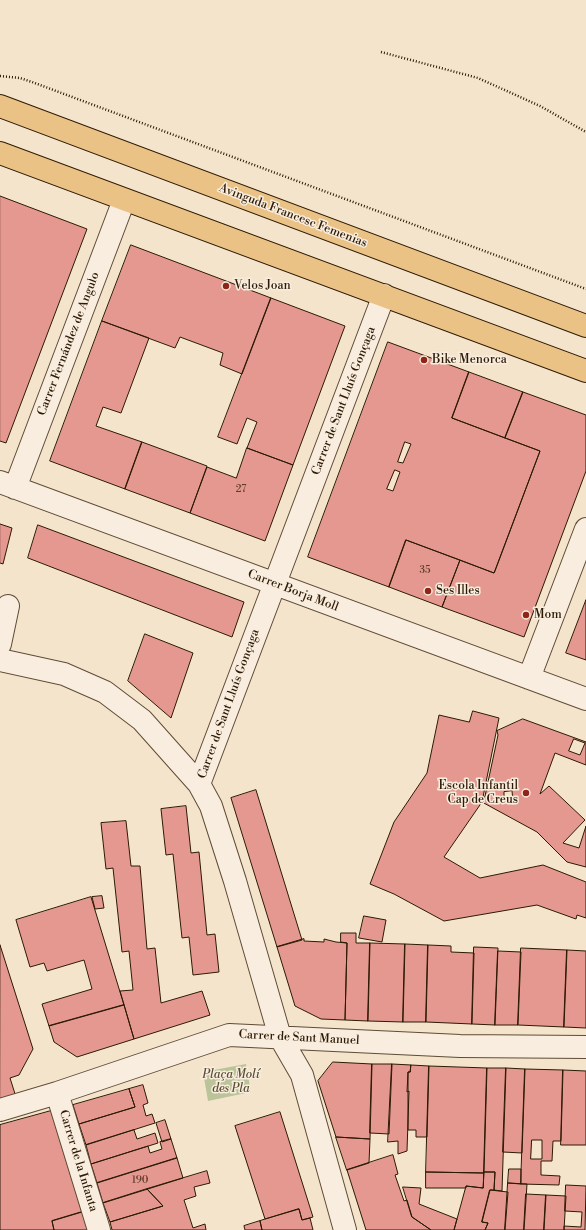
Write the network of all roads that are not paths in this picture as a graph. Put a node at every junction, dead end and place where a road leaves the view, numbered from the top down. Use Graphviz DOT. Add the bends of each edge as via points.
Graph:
graph roads {
  1 [pos="0,106"];
  2 [pos="0,153"];
  3 [pos="124,200"];
  4 [pos="384,295"];
  5 [pos="586,326"];
  6 [pos="586,371"];
  7 [pos="7,485"];
  8 [pos="586,529"];
  9 [pos="273,585"];
  10 [pos="8,606"];
  11 [pos="0,644"];
  12 [pos="0,660"];
  13 [pos="529,678"];
  14 [pos="586,699"];
  15 [pos="199,784"];
  16 [pos="280,1037"];
  17 [pos="586,1046"];
  18 [pos="57,1093"];
  19 [pos="0,1110"];
  20 [pos="99,1230"];
  21 [pos="345,1230"];
  1 -- 5 [label="main road, Avinguda Francesc Femenias"];
  2 -- 3 [label="main road"];
  3 -- 4 [label="main road"];
  3 -- 7 [label="street, Carrer Fernández de Angulo"];
  4 -- 6 [label="main road"];
  4 -- 9 [label="street, Carrer de Sant Lluís Gonçaga"];
  7 -- 9 [label="street, Carrer Borja Moll"];
  8 -- 13 [label="street"];
  9 -- 13 [label="street, Carrer Borja Moll"];
  9 -- 15 [label="street, Carrer de Sant Lluís Gonçaga"];
  10 -- 11 [label="street"];
  12 -- 15 [label="street" via="64,674 105,692 142,720"];
  13 -- 14 [label="street, Carrer Borja Moll"];
  15 -- 16 [label="street, Carrer de Sant Lluís Gonçaga" via="211,806"];
  16 -- 17 [label="street, Carrer de Sant Manuel" via="460,1046"];
  16 -- 18 [label="street, Carrer de Sant Manuel" via="229,1035"];
  16 -- 21 [label="street, Carrer de Sant Lluís Gonçaga" via="302,1075"];
  18 -- 19 [label="street, Carrer de Sant Manuel"];
  18 -- 20 [label="street, Carrer de la Infanta"];
}
